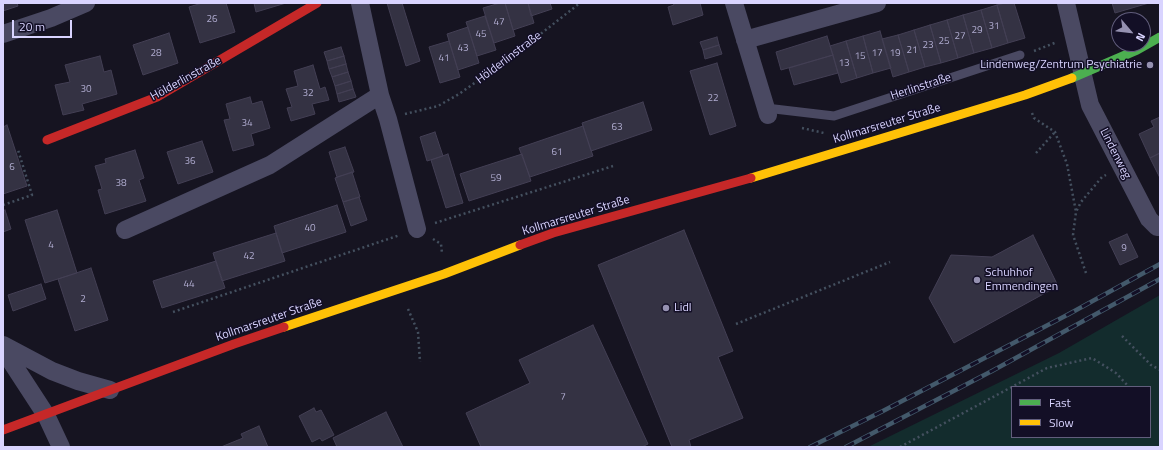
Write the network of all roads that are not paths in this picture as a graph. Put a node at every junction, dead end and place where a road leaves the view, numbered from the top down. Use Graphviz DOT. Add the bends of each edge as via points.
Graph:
graph roads {
  1 [pos="86,3"];
  2 [pos="317,3"];
  3 [pos="360,3"];
  4 [pos="734,3"];
  5 [pos="877,3"];
  6 [pos="1066,3"];
  7 [pos="3,34"];
  8 [pos="1160,37"];
  9 [pos="745,40"];
  10 [pos="1020,55"];
  11 [pos="1082,74"];
  12 [pos="380,95"];
  13 [pos="767,111"];
  14 [pos="47,140"];
  15 [pos="1160,227"];
  16 [pos="417,229"];
  17 [pos="125,230"];
  18 [pos="3,345"];
  19 [pos="3,349"];
  20 [pos="110,390"];
  21 [pos="46,415"];
  22 [pos="3,430"];
  23 [pos="61,447"];
  1 -- 7 [label="street"];
  2 -- 14 [label="main road, Hölderlinstraße" via="156,97"];
  3 -- 12 [label="street"];
  4 -- 9 [label="street, Herlinstraße"];
  5 -- 9 [label="street"];
  6 -- 11 [label="street, Lindenweg"];
  8 -- 11 [label="main road, Kollmarsreuter Straße"];
  9 -- 13 [label="street, Herlinstraße"];
  10 -- 13 [label="lane, Herlinstraße" via="834,116"];
  11 -- 15 [label="street, Lindenweg" via="1090,105 1121,167 1149,219"];
  11 -- 20 [label="main road, Kollmarsreuter Straße" via="1025,95 738,182 553,233 444,274 234,344"];
  12 -- 16 [label="street"];
  12 -- 17 [label="street" via="270,165"];
  18 -- 20 [label="street" via="52,371"];
  19 -- 21 [label="street"];
  20 -- 21 [label="main road, Kollmarsreuter Straße"];
  21 -- 22 [label="main road, Kollmarsreuter Straße"];
  21 -- 23 [label="street"];
}
